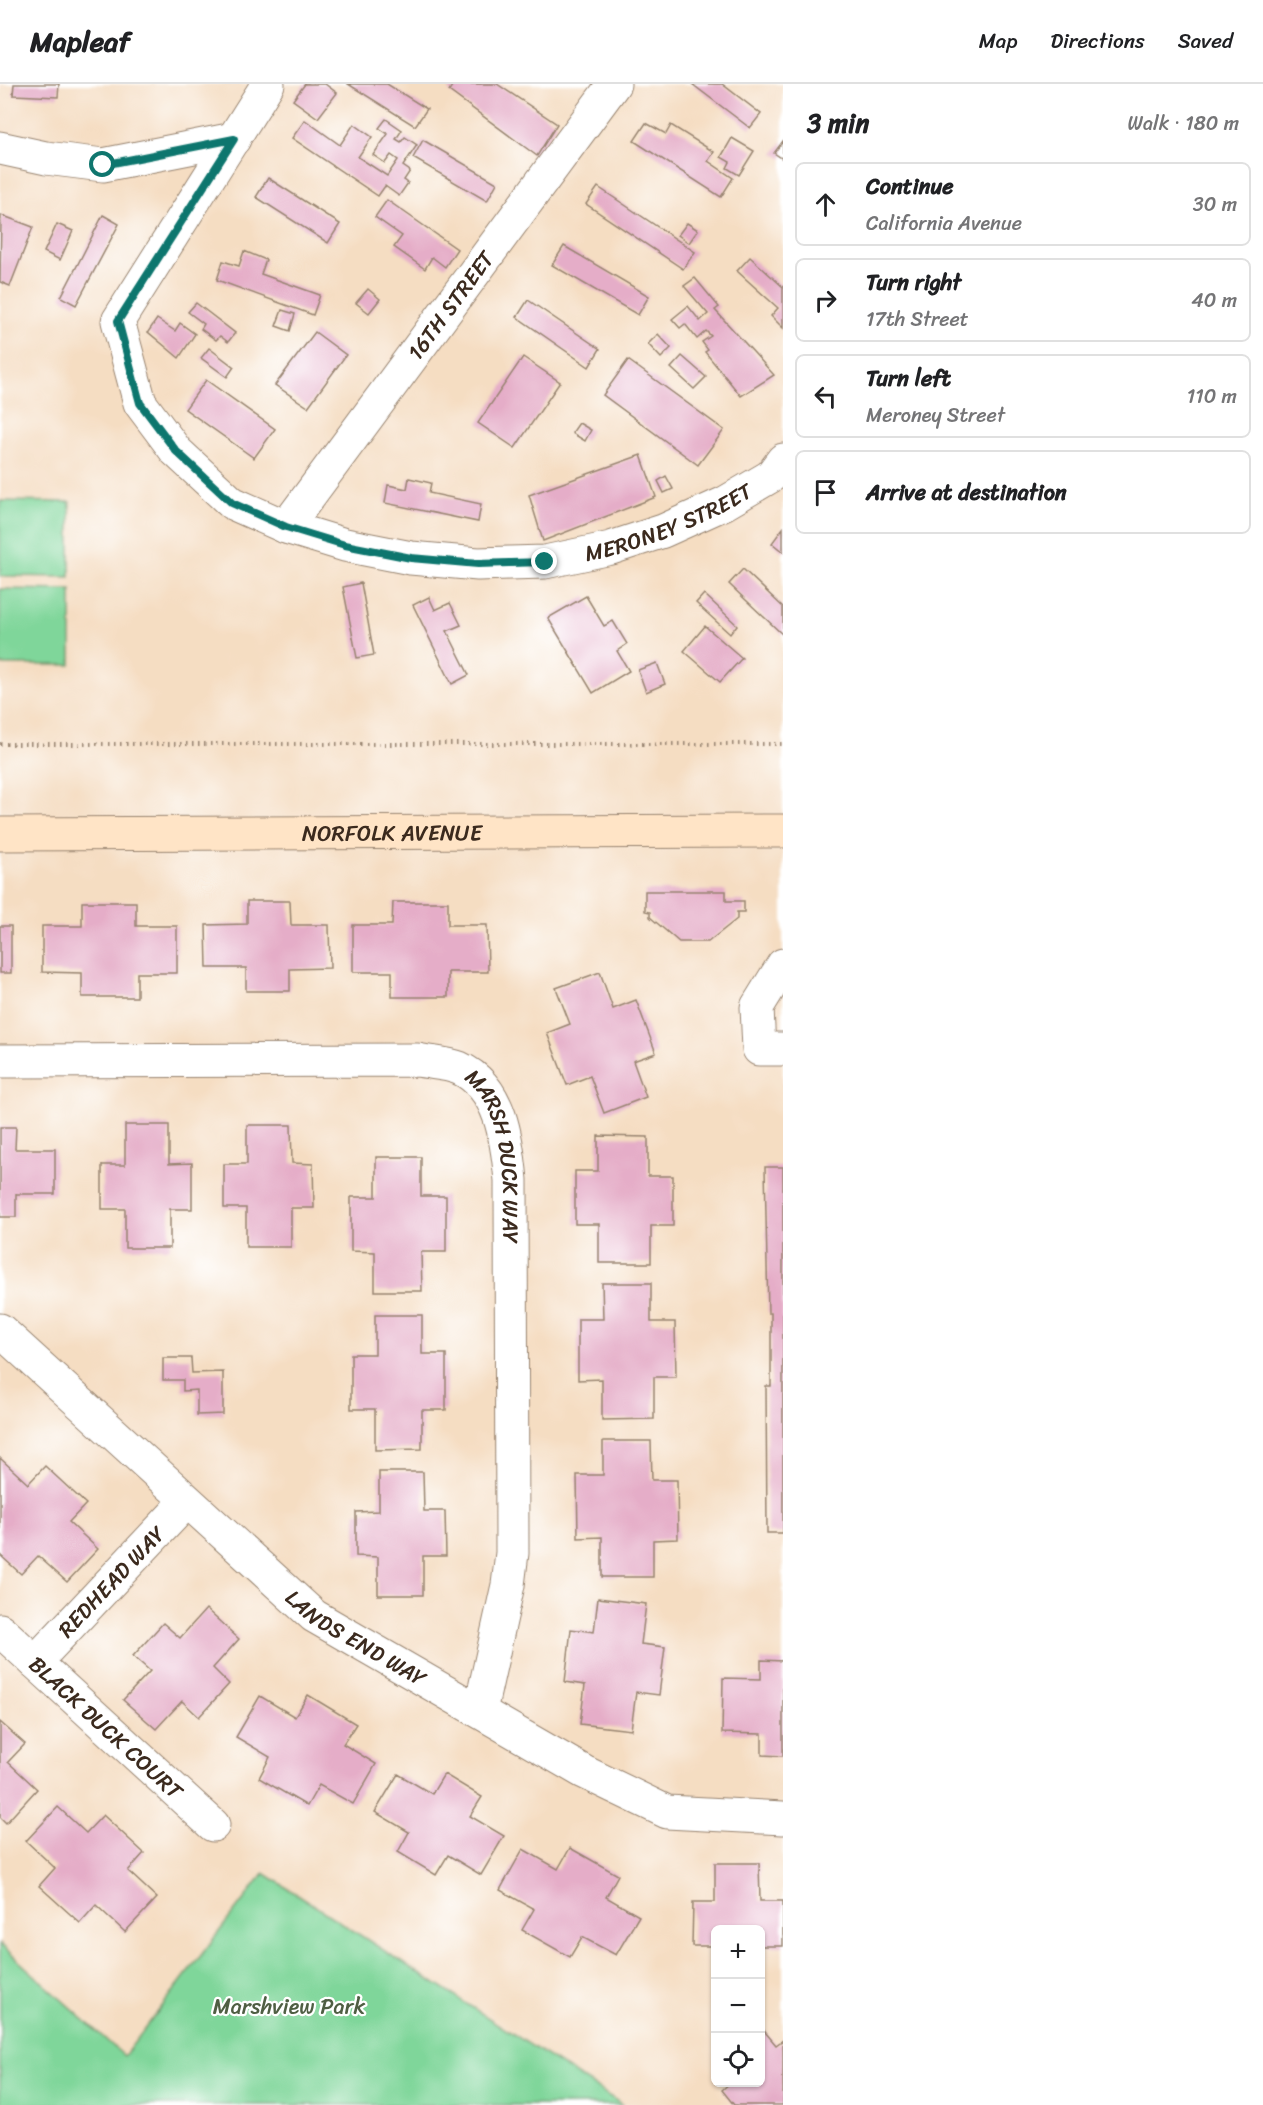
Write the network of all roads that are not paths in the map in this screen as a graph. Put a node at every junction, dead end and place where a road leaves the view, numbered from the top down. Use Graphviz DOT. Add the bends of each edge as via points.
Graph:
graph roads {
  1 [pos="268,84"];
  2 [pos="614,84"];
  3 [pos="234,139"];
  4 [pos="0,148"];
  5 [pos="783,460"];
  6 [pos="286,527"];
  7 [pos="783,831"];
  8 [pos="0,834"];
  9 [pos="783,965"];
  10 [pos="783,1048"];
  11 [pos="0,1061"];
  12 [pos="0,1330"];
  13 [pos="187,1501"];
  14 [pos="0,1630"];
  15 [pos="35,1662"];
  16 [pos="480,1711"];
  17 [pos="783,1818"];
  18 [pos="213,1825"];
  1 -- 3 [label="street"];
  2 -- 6 [label="street, 16TH STREET"];
  3 -- 4 [label="street" via="103,165 46,159"];
  3 -- 6 [label="street, MERONEY STREET" via="118,321 140,403 176,451 232,503"];
  5 -- 6 [label="street, MERONEY STREET" via="771,476 725,503 663,531 611,548 545,562 478,564 411,558 345,545"];
  7 -- 8 [label="main road, NORFOLK AVENUE"];
  9 -- 10 [label="street" via="757,1007 759,1049"];
  11 -- 16 [label="street, MARSH DUCK WAY" via="418,1060 459,1068 485,1086 501,1120 511,1180 512,1553"];
  12 -- 13 [label="street, LANDS END WAY"];
  13 -- 15 [label="street, REDHEAD WAY"];
  13 -- 16 [label="street, LANDS END WAY" via="314,1616"];
  14 -- 15 [label="street, BLACK DUCK COURT"];
  15 -- 18 [label="street, BLACK DUCK COURT"];
  16 -- 17 [label="street, LANDS END WAY" via="584,1772 667,1812"];
}
